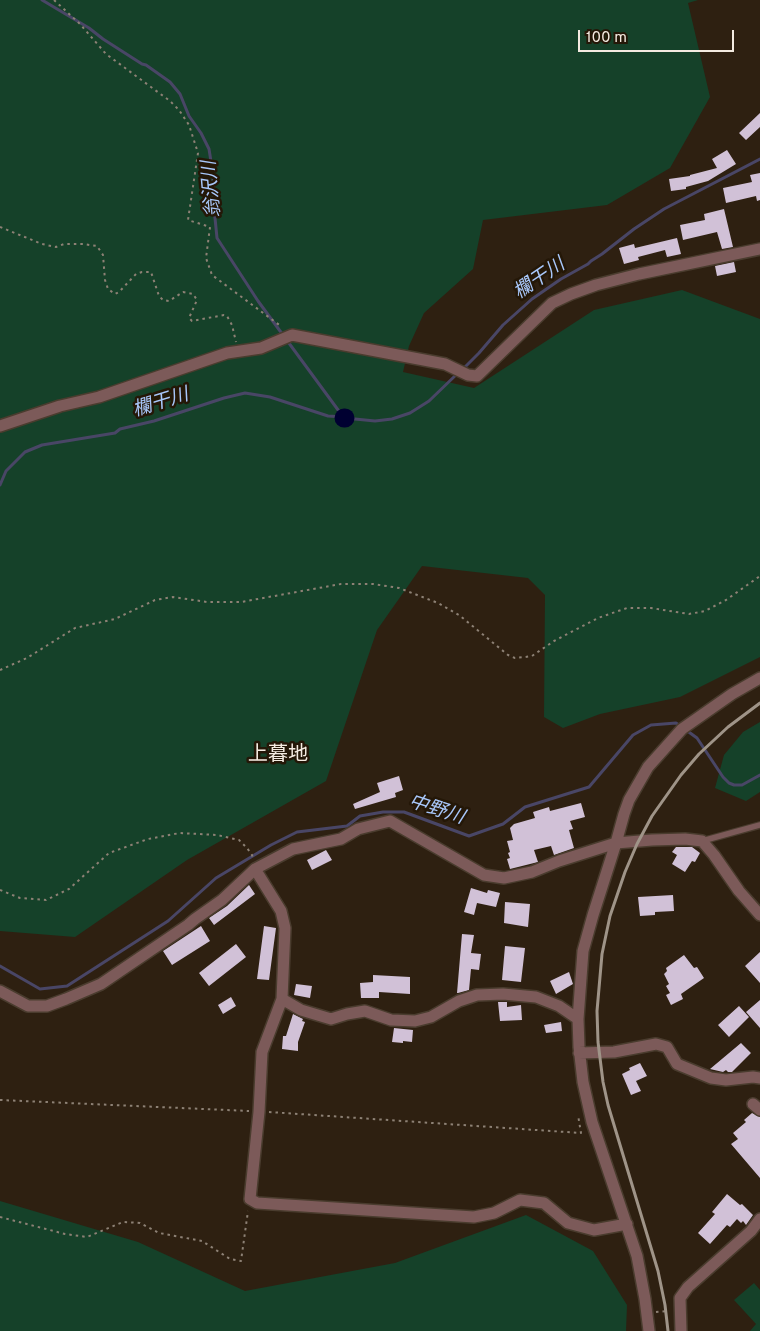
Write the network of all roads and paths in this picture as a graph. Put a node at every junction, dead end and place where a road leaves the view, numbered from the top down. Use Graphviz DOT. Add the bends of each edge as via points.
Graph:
graph roads {
  1 [pos="54,0"];
  2 [pos="0,227"];
  3 [pos="760,249"];
  4 [pos="292,335"];
  5 [pos="238,352"];
  6 [pos="0,426"];
  7 [pos="760,576"];
  8 [pos="0,670"];
  9 [pos="760,678"];
  10 [pos="760,824"];
  11 [pos="702,841"];
  12 [pos="616,843"];
  13 [pos="255,869"];
  14 [pos="0,890"];
  15 [pos="760,914"];
  16 [pos="0,991"];
  17 [pos="282,999"];
  18 [pos="578,1019"];
  19 [pos="579,1053"];
  20 [pos="760,1078"];
  21 [pos="0,1100"];
  22 [pos="259,1112"];
  23 [pos="578,1115"];
  24 [pos="250,1199"];
  25 [pos="0,1217"];
  26 [pos="760,1219"];
  27 [pos="627,1224"];
  28 [pos="680,1298"];
  29 [pos="654,1309"];
  30 [pos="649,1331"];
  31 [pos="681,1331"];
  1 -- 4 [label="path" via="106,54 179,110 190,126 198,153 188,220 210,227 206,258 212,276"];
  2 -- 5 [label="path" via="56,247 64,244 97,246 104,255 108,289 115,294 136,274 151,272 163,300 169,301 183,292 192,294 197,300 189,318 192,321 227,316"];
  3 -- 4 [label="street" via="639,274 571,294 552,303 477,376 445,364"];
  4 -- 5 [label="street" via="261,348"];
  5 -- 6 [label="street"];
  7 -- 8 [label="path" via="705,611 689,614 627,608 598,618 526,657 508,655 438,603 399,588 341,584 241,602 173,597 155,600 115,619 75,628 27,658"];
  9 -- 12 [label="street" via="695,719 670,741 648,767 629,800"];
  10 -- 11 [label="lane"];
  11 -- 12 [label="street" via="677,839"];
  11 -- 15 [label="street"];
  12 -- 13 [label="street" via="532,872 504,878 484,875 390,821 358,829 341,839 293,849"];
  12 -- 18 [label="street" via="584,951"];
  13 -- 14 [label="path" via="252,855 239,840 180,833 148,839 109,854 69,889 46,900 20,898"];
  13 -- 16 [label="street" via="222,900 101,984 47,1006 28,1006"];
  13 -- 17 [label="street" via="282,911 285,928"];
  17 -- 18 [label="street" via="301,1010 331,1019 365,1011 391,1020 416,1021 477,995 503,994 536,997 559,1006"];
  17 -- 22 [label="street" via="262,1052"];
  18 -- 19 [label="street"];
  19 -- 20 [label="street" via="614,1052 656,1044 667,1047 677,1064 711,1078"];
  19 -- 27 [label="street" via="592,1122"];
  21 -- 22 [label="path"];
  22 -- 23 [label="path" via="580,1133"];
  22 -- 24 [label="street"];
  24 -- 25 [label="path" via="241,1261 230,1259 202,1241 159,1233 140,1223 123,1222 87,1237"];
  24 -- 27 [label="street" via="257,1203 474,1217 494,1213 520,1200 544,1203 568,1223 594,1230"];
  26 -- 28 [label="street"];
  27 -- 30 [label="street" via="637,1256"];
  28 -- 29 [label="path" via="674,1301 673,1310 656,1312"];
  28 -- 31 [label="street"];
}
